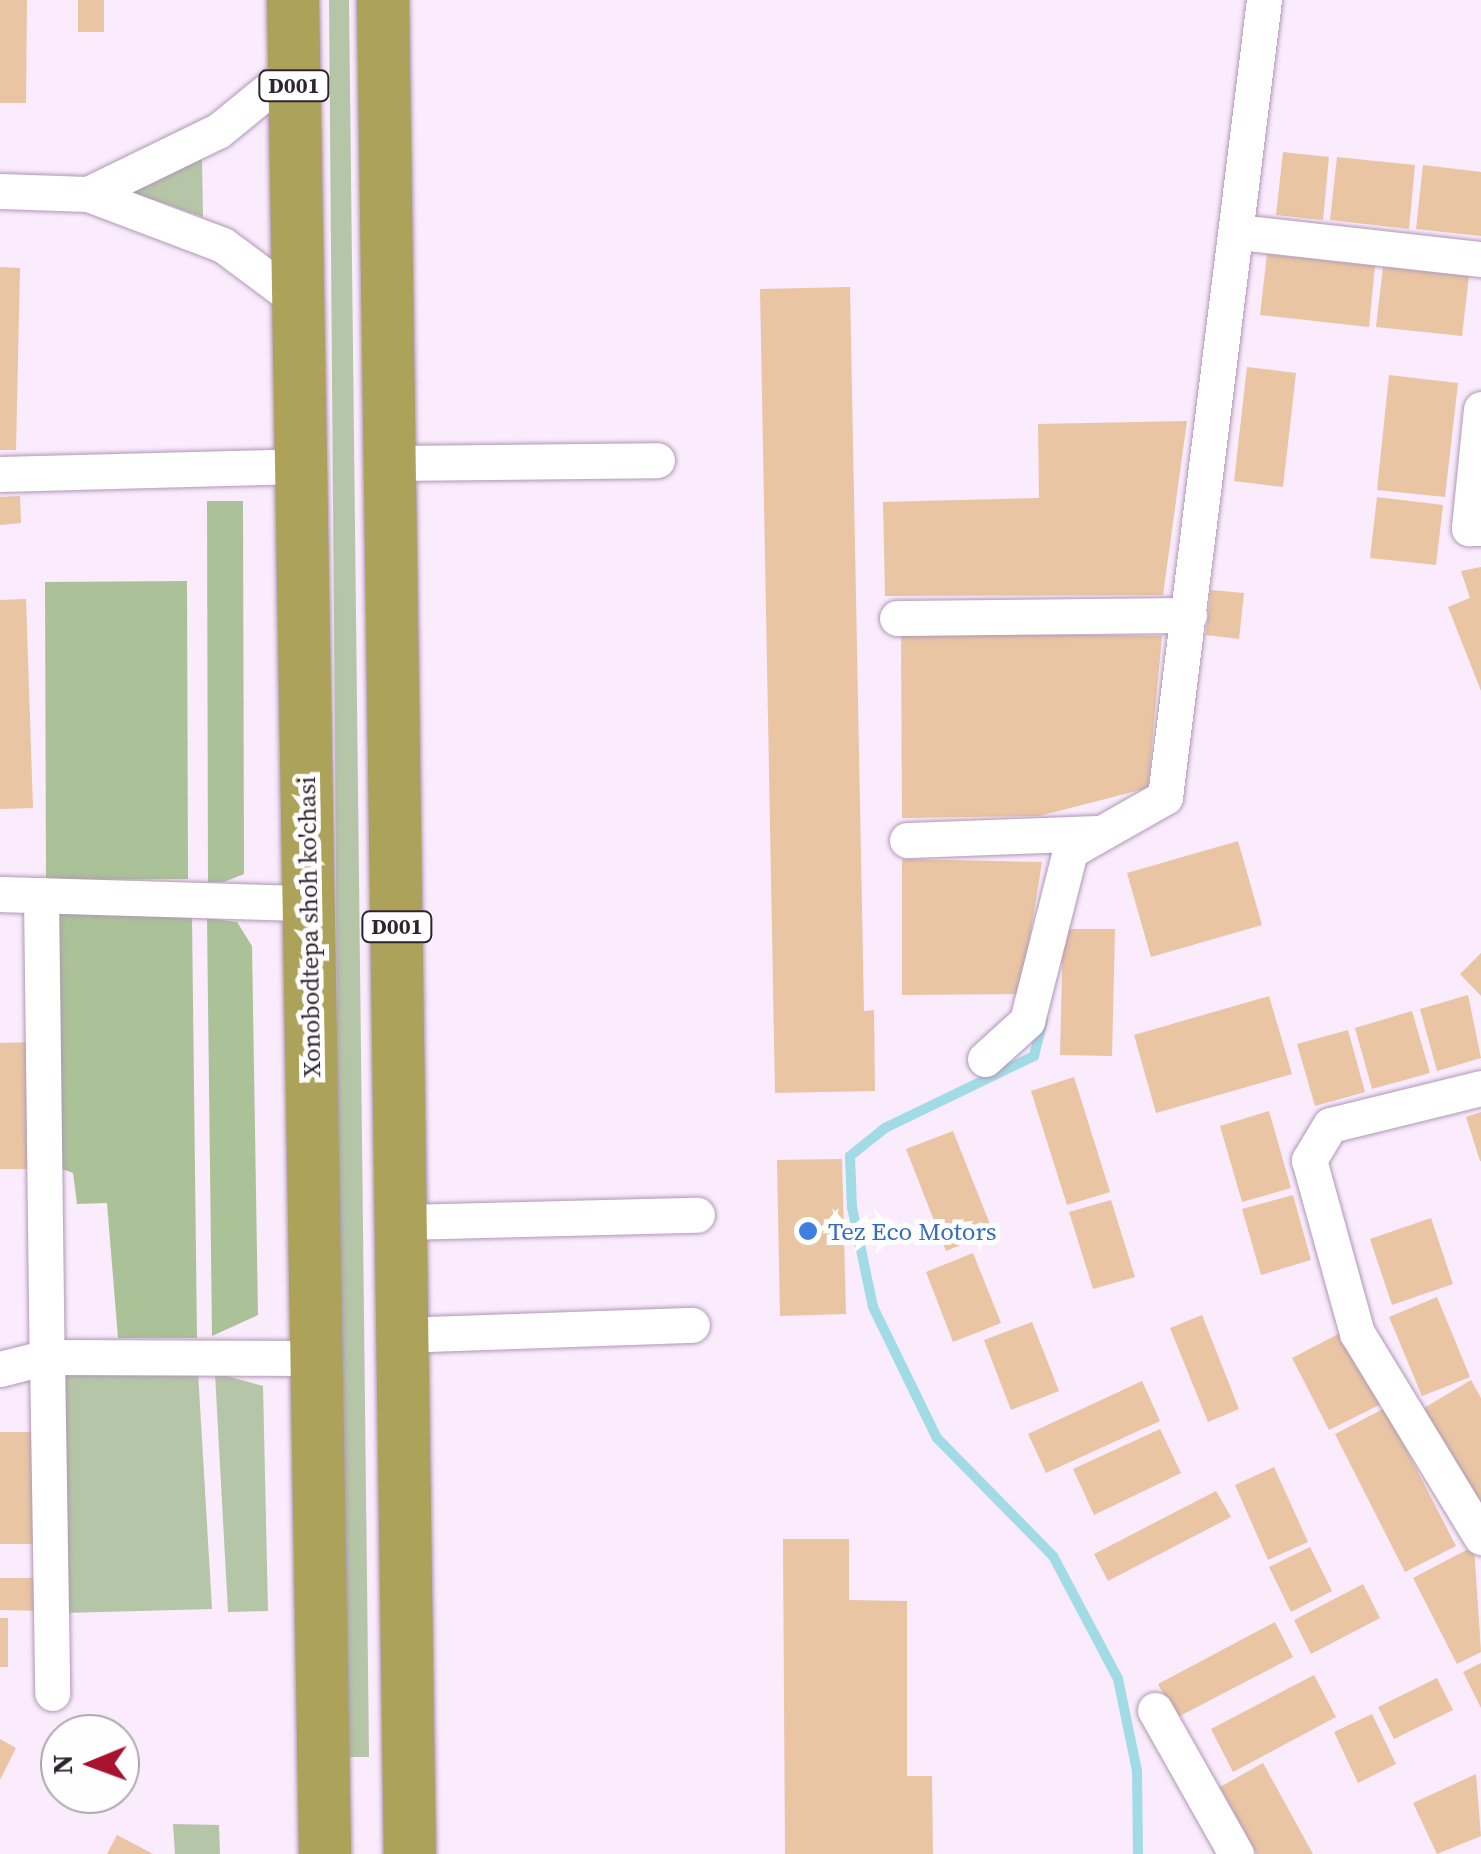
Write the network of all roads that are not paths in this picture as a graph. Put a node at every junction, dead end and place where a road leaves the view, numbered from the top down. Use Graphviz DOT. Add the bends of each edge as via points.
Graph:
graph roads {
  1 [pos="293,0"];
  2 [pos="384,0"];
  3 [pos="1264,0"];
  4 [pos="294,68"];
  5 [pos="0,191"];
  6 [pos="88,194"];
  7 [pos="1240,232"];
  8 [pos="1481,259"];
  9 [pos="298,301"];
  10 [pos="1481,409"];
  11 [pos="658,460"];
  12 [pos="390,463"];
  13 [pos="301,466"];
  14 [pos="0,474"];
  15 [pos="1481,528"];
  16 [pos="1189,614"];
  17 [pos="897,618"];
  18 [pos="1102,833"];
  19 [pos="906,840"];
  20 [pos="0,894"];
  21 [pos="41,895"];
  22 [pos="308,904"];
  23 [pos="984,1059"];
  24 [pos="1481,1088"];
  25 [pos="697,1215"];
  26 [pos="401,1222"];
  27 [pos="692,1325"];
  28 [pos="402,1335"];
  29 [pos="46,1358"];
  30 [pos="316,1358"];
  31 [pos="0,1369"];
  32 [pos="1481,1536"];
  33 [pos="52,1693"];
  34 [pos="1155,1710"];
  35 [pos="325,1844"];
  36 [pos="410,1845"];
  37 [pos="1236,1854"];
  1 -- 4 [label="highway, Xonobodtepa shoh ko'chasi / D001"];
  2 -- 12 [label="highway, D001"];
  3 -- 7 [label="street"];
  4 -- 6 [label="street" via="218,131"];
  4 -- 9 [label="highway, Xonobodtepa shoh ko'chasi / D001"];
  5 -- 6 [label="street"];
  6 -- 9 [label="street" via="223,245"];
  7 -- 8 [label="street"];
  7 -- 16 [label="street"];
  9 -- 13 [label="highway, Xonobodtepa shoh ko'chasi / D001"];
  10 -- 15 [label="street" via="1469,528"];
  11 -- 12 [label="street"];
  12 -- 26 [label="highway, D001"];
  13 -- 14 [label="street"];
  13 -- 22 [label="highway, Xonobodtepa shoh ko'chasi / D001"];
  16 -- 17 [label="street"];
  16 -- 18 [label="street" via="1165,797"];
  18 -- 19 [label="street"];
  18 -- 23 [label="street" via="1070,852 1028,1021"];
  20 -- 21 [label="street"];
  21 -- 22 [label="street"];
  21 -- 29 [label="street"];
  22 -- 30 [label="highway, Xonobodtepa shoh ko'chasi / D001"];
  24 -- 32 [label="street" via="1330,1126 1312,1141 1308,1160 1357,1333"];
  25 -- 26 [label="street"];
  26 -- 28 [label="highway, D001"];
  27 -- 28 [label="street"];
  28 -- 36 [label="highway, D001"];
  29 -- 30 [label="street"];
  29 -- 31 [label="street"];
  29 -- 33 [label="street"];
  30 -- 35 [label="highway, Xonobodtepa shoh ko'chasi / D001"];
  34 -- 37 [label="street"];
  35 -- 36 [label="highway" via="366,1809 391,1816"];
}
